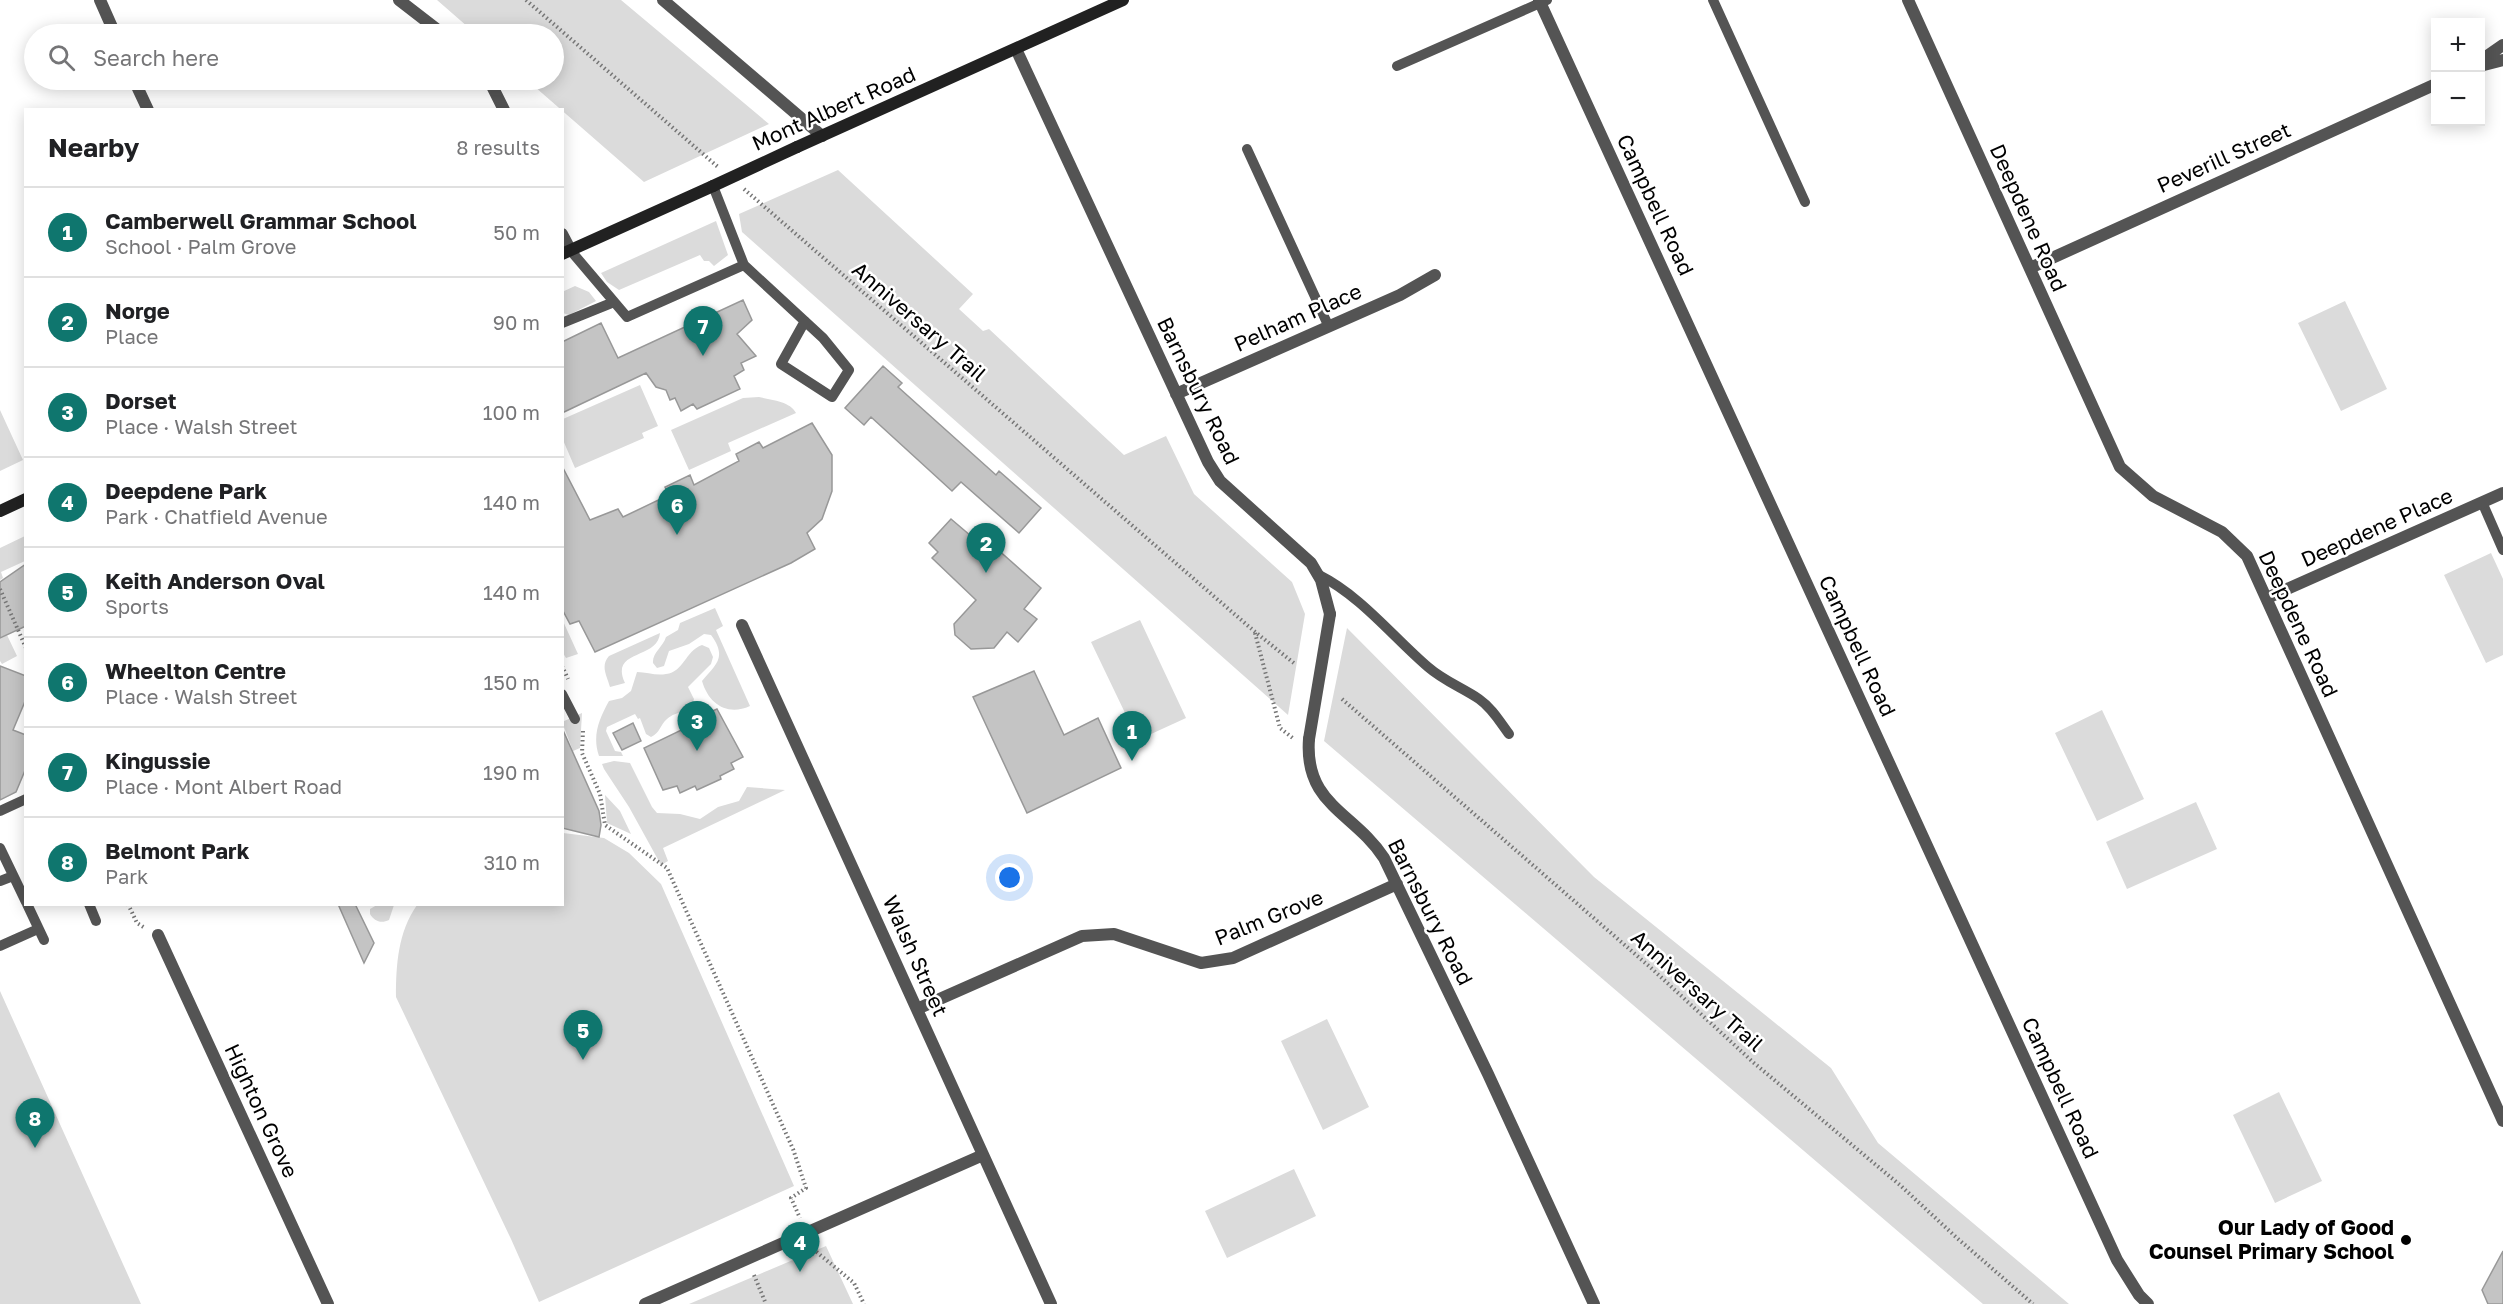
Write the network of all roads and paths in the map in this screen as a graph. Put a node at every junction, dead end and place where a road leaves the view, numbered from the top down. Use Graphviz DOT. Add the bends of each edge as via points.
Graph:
graph roads {
  1 [pos="100,0"];
  2 [pos="399,0"];
  3 [pos="526,0"];
  4 [pos="663,0"];
  5 [pos="1122,0"];
  6 [pos="1713,0"];
  7 [pos="1908,0"];
  8 [pos="1542,1"];
  9 [pos="111,24"];
  10 [pos="430,24"];
  11 [pos="554,24"];
  12 [pos="564,33"];
  13 [pos="2503,45"];
  14 [pos="1016,49"];
  15 [pos="2485,58"];
  16 [pos="2503,60"];
  17 [pos="2485,65"];
  18 [pos="1397,66"];
  19 [pos="2431,86"];
  20 [pos="139,90"];
  21 [pos="494,90"];
  22 [pos="147,108"];
  23 [pos="503,108"];
  24 [pos="822,136"];
  25 [pos="1247,148"];
  26 [pos="723,171"];
  27 [pos="713,186"];
  28 [pos="741,187"];
  29 [pos="1806,202"];
  30 [pos="567,253"];
  31 [pos="744,265"];
  32 [pos="2030,268"];
  33 [pos="1435,275"];
  34 [pos="614,302"];
  35 [pos="564,322"];
  36 [pos="806,323"];
  37 [pos="1328,326"];
  38 [pos="1176,394"];
  39 [pos="2503,493"];
  40 [pos="24,500"];
  41 [pos="2482,502"];
  42 [pos="0,511"];
  43 [pos="2503,550"];
  44 [pos="1319,575"];
  45 [pos="0,589"];
  46 [pos="2267,598"];
  47 [pos="742,625"];
  48 [pos="1254,632"];
  49 [pos="24,643"];
  50 [pos="1295,664"];
  51 [pos="567,690"];
  52 [pos="1342,699"];
  53 [pos="579,722"];
  54 [pos="1280,728"];
  55 [pos="1509,734"];
  56 [pos="24,800"];
  57 [pos="0,811"];
  58 [pos="0,849"];
  59 [pos="13,876"];
  60 [pos="0,881"];
  61 [pos="1397,884"];
  62 [pos="24,899"];
  63 [pos="27,906"];
  64 [pos="90,906"];
  65 [pos="129,906"];
  66 [pos="96,921"];
  67 [pos="38,929"];
  68 [pos="158,935"];
  69 [pos="44,939"];
  70 [pos="0,946"];
  71 [pos="917,1009"];
  72 [pos="2503,1120"];
  73 [pos="983,1155"];
  74 [pos="806,1239"];
  75 [pos="761,1272"];
  76 [pos="328,1304"];
  77 [pos="645,1304"];
  78 [pos="766,1304"];
  79 [pos="864,1304"];
  80 [pos="1051,1304"];
  81 [pos="1594,1304"];
  82 [pos="2033,1304"];
  83 [pos="2148,1304"];
  1 -- 9 [label="street"];
  2 -- 10 [label="street"];
  3 -- 11 [label="path"];
  4 -- 24 [label="street"];
  5 -- 14 [label="main road, Mont Albert Road"];
  6 -- 29 [label="lane"];
  7 -- 32 [label="street, Deepdene Road"];
  8 -- 18 [label="lane"];
  8 -- 83 [label="street, Campbell Road" via="2117,1260"];
  12 -- 26 [label="path"];
  13 -- 15 [label="street"];
  14 -- 24 [label="main road, Mont Albert Road"];
  14 -- 38 [label="street, Barnsbury Road"];
  16 -- 17 [label="street"];
  19 -- 32 [label="street, Peverill Street"];
  20 -- 22 [label="street"];
  21 -- 23 [label="street"];
  24 -- 27 [label="main road, Mont Albert Road, bridge"];
  25 -- 37 [label="lane"];
  27 -- 30 [label="main road, Mont Albert Road"];
  27 -- 31 [label="lane"];
  28 -- 48 [label="path, Anniversary Trail"];
  30 -- 34 [label="lane"];
  31 -- 34 [label="lane" via="627,316"];
  31 -- 36 [label="lane"];
  32 -- 46 [label="street, Deepdene Road" via="2120,467 2153,496 2222,532 2247,556"];
  33 -- 37 [label="street, Pelham Place"];
  34 -- 35 [label="lane"];
  36 -- 36 [label="lane" via="849,370 832,397 781,364"];
  37 -- 38 [label="street, Pelham Place"];
  38 -- 44 [label="street, Barnsbury Road" via="1220,480 1300,552"];
  39 -- 41 [label="street, Deepdene Place"];
  40 -- 42 [label="main road"];
  41 -- 43 [label="lane"];
  41 -- 46 [label="street, Deepdene Place"];
  44 -- 55 [label="lane" via="1364,609 1437,675 1480,700"];
  44 -- 61 [label="street, Barnsbury Road, bridge" via="1330,614 1309,740 1310,770 1319,790 1373,843"];
  45 -- 49 [label="path"];
  46 -- 72 [label="street, Deepdene Road"];
  47 -- 71 [label="street, Walsh Street"];
  48 -- 50 [label="path, Anniversary Trail"];
  48 -- 54 [label="path"];
  51 -- 53 [label="lane"];
  52 -- 82 [label="path, Anniversary Trail"];
  53 -- 74 [label="path" via="582,753 600,794 605,825 667,868 793,1149 806,1188 791,1198"];
  56 -- 57 [label="lane"];
  58 -- 59 [label="lane"];
  59 -- 60 [label="lane"];
  59 -- 62 [label="lane"];
  61 -- 71 [label="street, Palm Grove" via="1233,958 1201,963 1114,934 1082,936"];
  61 -- 81 [label="street, Barnsbury Road"];
  63 -- 67 [label="lane"];
  64 -- 66 [label="lane"];
  65 -- 68 [label="path" via="137,923"];
  67 -- 69 [label="lane"];
  67 -- 70 [label="lane"];
  68 -- 76 [label="street, Highton Grove"];
  71 -- 73 [label="street, Walsh Street"];
  73 -- 74 [label="street"];
  73 -- 80 [label="street, Walsh Street"];
  74 -- 77 [label="street"];
  74 -- 79 [label="path" via="854,1282"];
  75 -- 78 [label="path" via="753,1276"];
}
